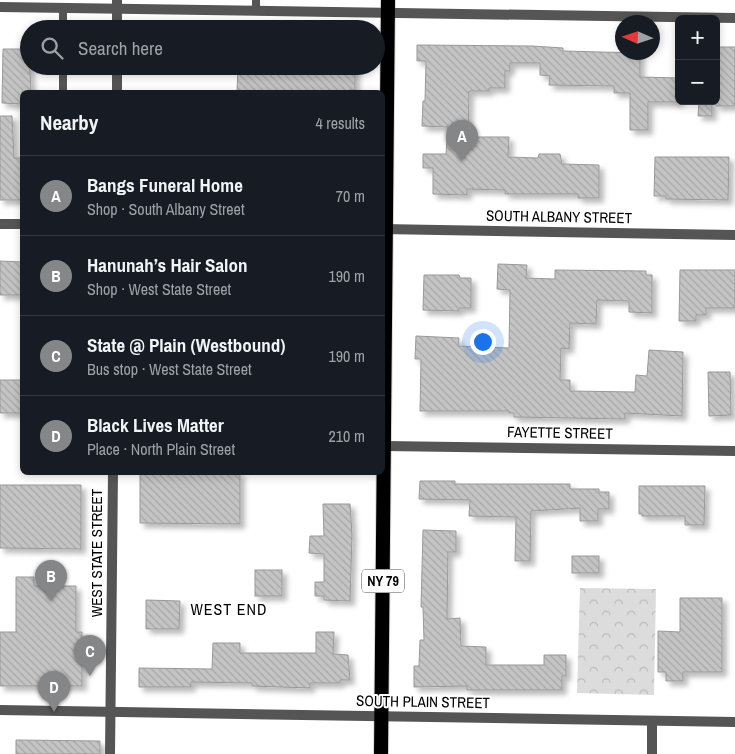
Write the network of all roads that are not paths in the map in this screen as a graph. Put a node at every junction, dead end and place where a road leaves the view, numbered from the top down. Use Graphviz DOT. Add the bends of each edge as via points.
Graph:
graph roads {
  1 [pos="117,4"];
  2 [pos="256,5"];
  3 [pos="388,6"];
  4 [pos="0,7"];
  5 [pos="63,8"];
  6 [pos="735,18"];
  7 [pos="63,20"];
  8 [pos="117,20"];
  9 [pos="63,75"];
  10 [pos="117,75"];
  11 [pos="63,90"];
  12 [pos="117,90"];
  13 [pos="385,173"];
  14 [pos="0,224"];
  15 [pos="20,224"];
  16 [pos="385,229"];
  17 [pos="735,235"];
  18 [pos="385,446"];
  19 [pos="735,451"];
  20 [pos="113,475"];
  21 [pos="384,475"];
  22 [pos="0,710"];
  23 [pos="110,712"];
  24 [pos="381,717"];
  25 [pos="652,721"];
  26 [pos="735,722"];
  27 [pos="110,754"];
  28 [pos="381,754"];
  29 [pos="652,754"];
  1 -- 2 [label="street"];
  1 -- 5 [label="street"];
  1 -- 8 [label="street"];
  2 -- 3 [label="street"];
  3 -- 6 [label="street"];
  3 -- 13 [label="highway, NY 79"];
  4 -- 5 [label="street"];
  5 -- 7 [label="lane"];
  9 -- 11 [label="lane"];
  10 -- 12 [label="street"];
  14 -- 15 [label="street"];
  16 -- 17 [label="street, SOUTH ALBANY STREET"];
  18 -- 19 [label="street, FAYETTE STREET"];
  20 -- 23 [label="street, WEST STATE STREET"];
  21 -- 24 [label="highway, NY 79"];
  22 -- 23 [label="street, SOUTH PLAIN STREET"];
  23 -- 24 [label="street, SOUTH PLAIN STREET"];
  23 -- 27 [label="street, WEST STATE STREET"];
  24 -- 25 [label="street, SOUTH PLAIN STREET"];
  24 -- 28 [label="highway, NY 79"];
  25 -- 26 [label="street, SOUTH PLAIN STREET"];
  25 -- 29 [label="street"];
}
